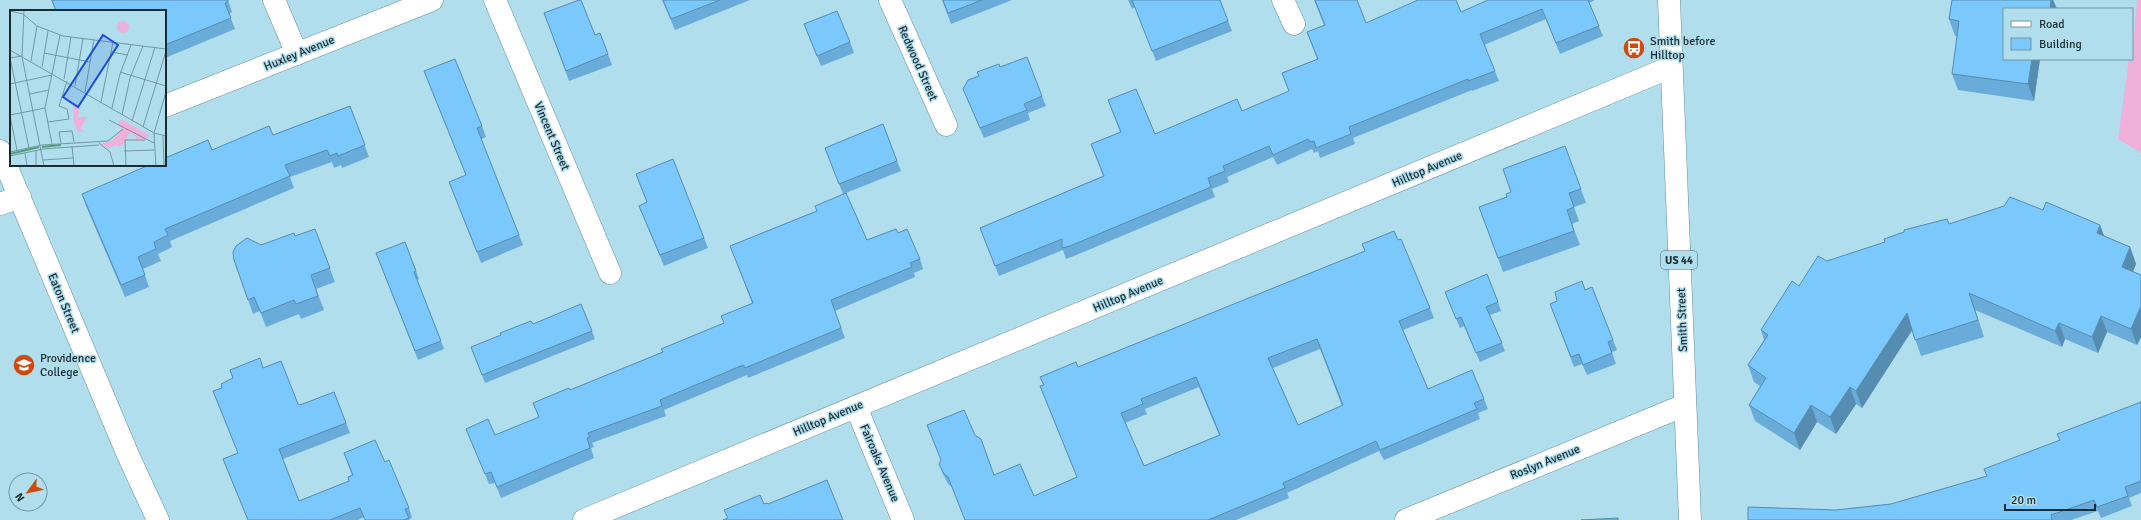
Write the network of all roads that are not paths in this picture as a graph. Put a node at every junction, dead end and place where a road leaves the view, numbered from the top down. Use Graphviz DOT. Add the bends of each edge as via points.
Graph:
graph roads {
  1 [pos="274,0"];
  2 [pos="432,0"];
  3 [pos="495,0"];
  4 [pos="890,0"];
  5 [pos="1283,0"];
  6 [pos="1669,0"];
  7 [pos="1294,24"];
  8 [pos="297,54"];
  9 [pos="1671,67"];
  10 [pos="166,106"];
  11 [pos="946,125"];
  12 [pos="7,161"];
  13 [pos="10,200"];
  14 [pos="610,273"];
  15 [pos="1685,404"];
  16 [pos="856,407"];
  17 [pos="158,520"];
  18 [pos="584,520"];
  19 [pos="903,520"];
  20 [pos="1406,520"];
  21 [pos="1690,520"];
  1 -- 8 [label="street"];
  2 -- 8 [label="street, Huxley Avenue"];
  3 -- 14 [label="street, Vincent Street"];
  4 -- 11 [label="street, Redwood Street"];
  5 -- 7 [label="street"];
  6 -- 9 [label="street, Smith Street / US 44"];
  8 -- 10 [label="street, Huxley Avenue"];
  9 -- 15 [label="street, Smith Street / US 44"];
  9 -- 16 [label="street, Hilltop Avenue"];
  12 -- 13 [label="street, Eaton Street"];
  13 -- 17 [label="street, Eaton Street"];
  15 -- 20 [label="street, Roslyn Avenue"];
  15 -- 21 [label="street, Smith Street / US 44"];
  16 -- 18 [label="street, Hilltop Avenue"];
  16 -- 19 [label="street, Fairoaks Avenue"];
}
